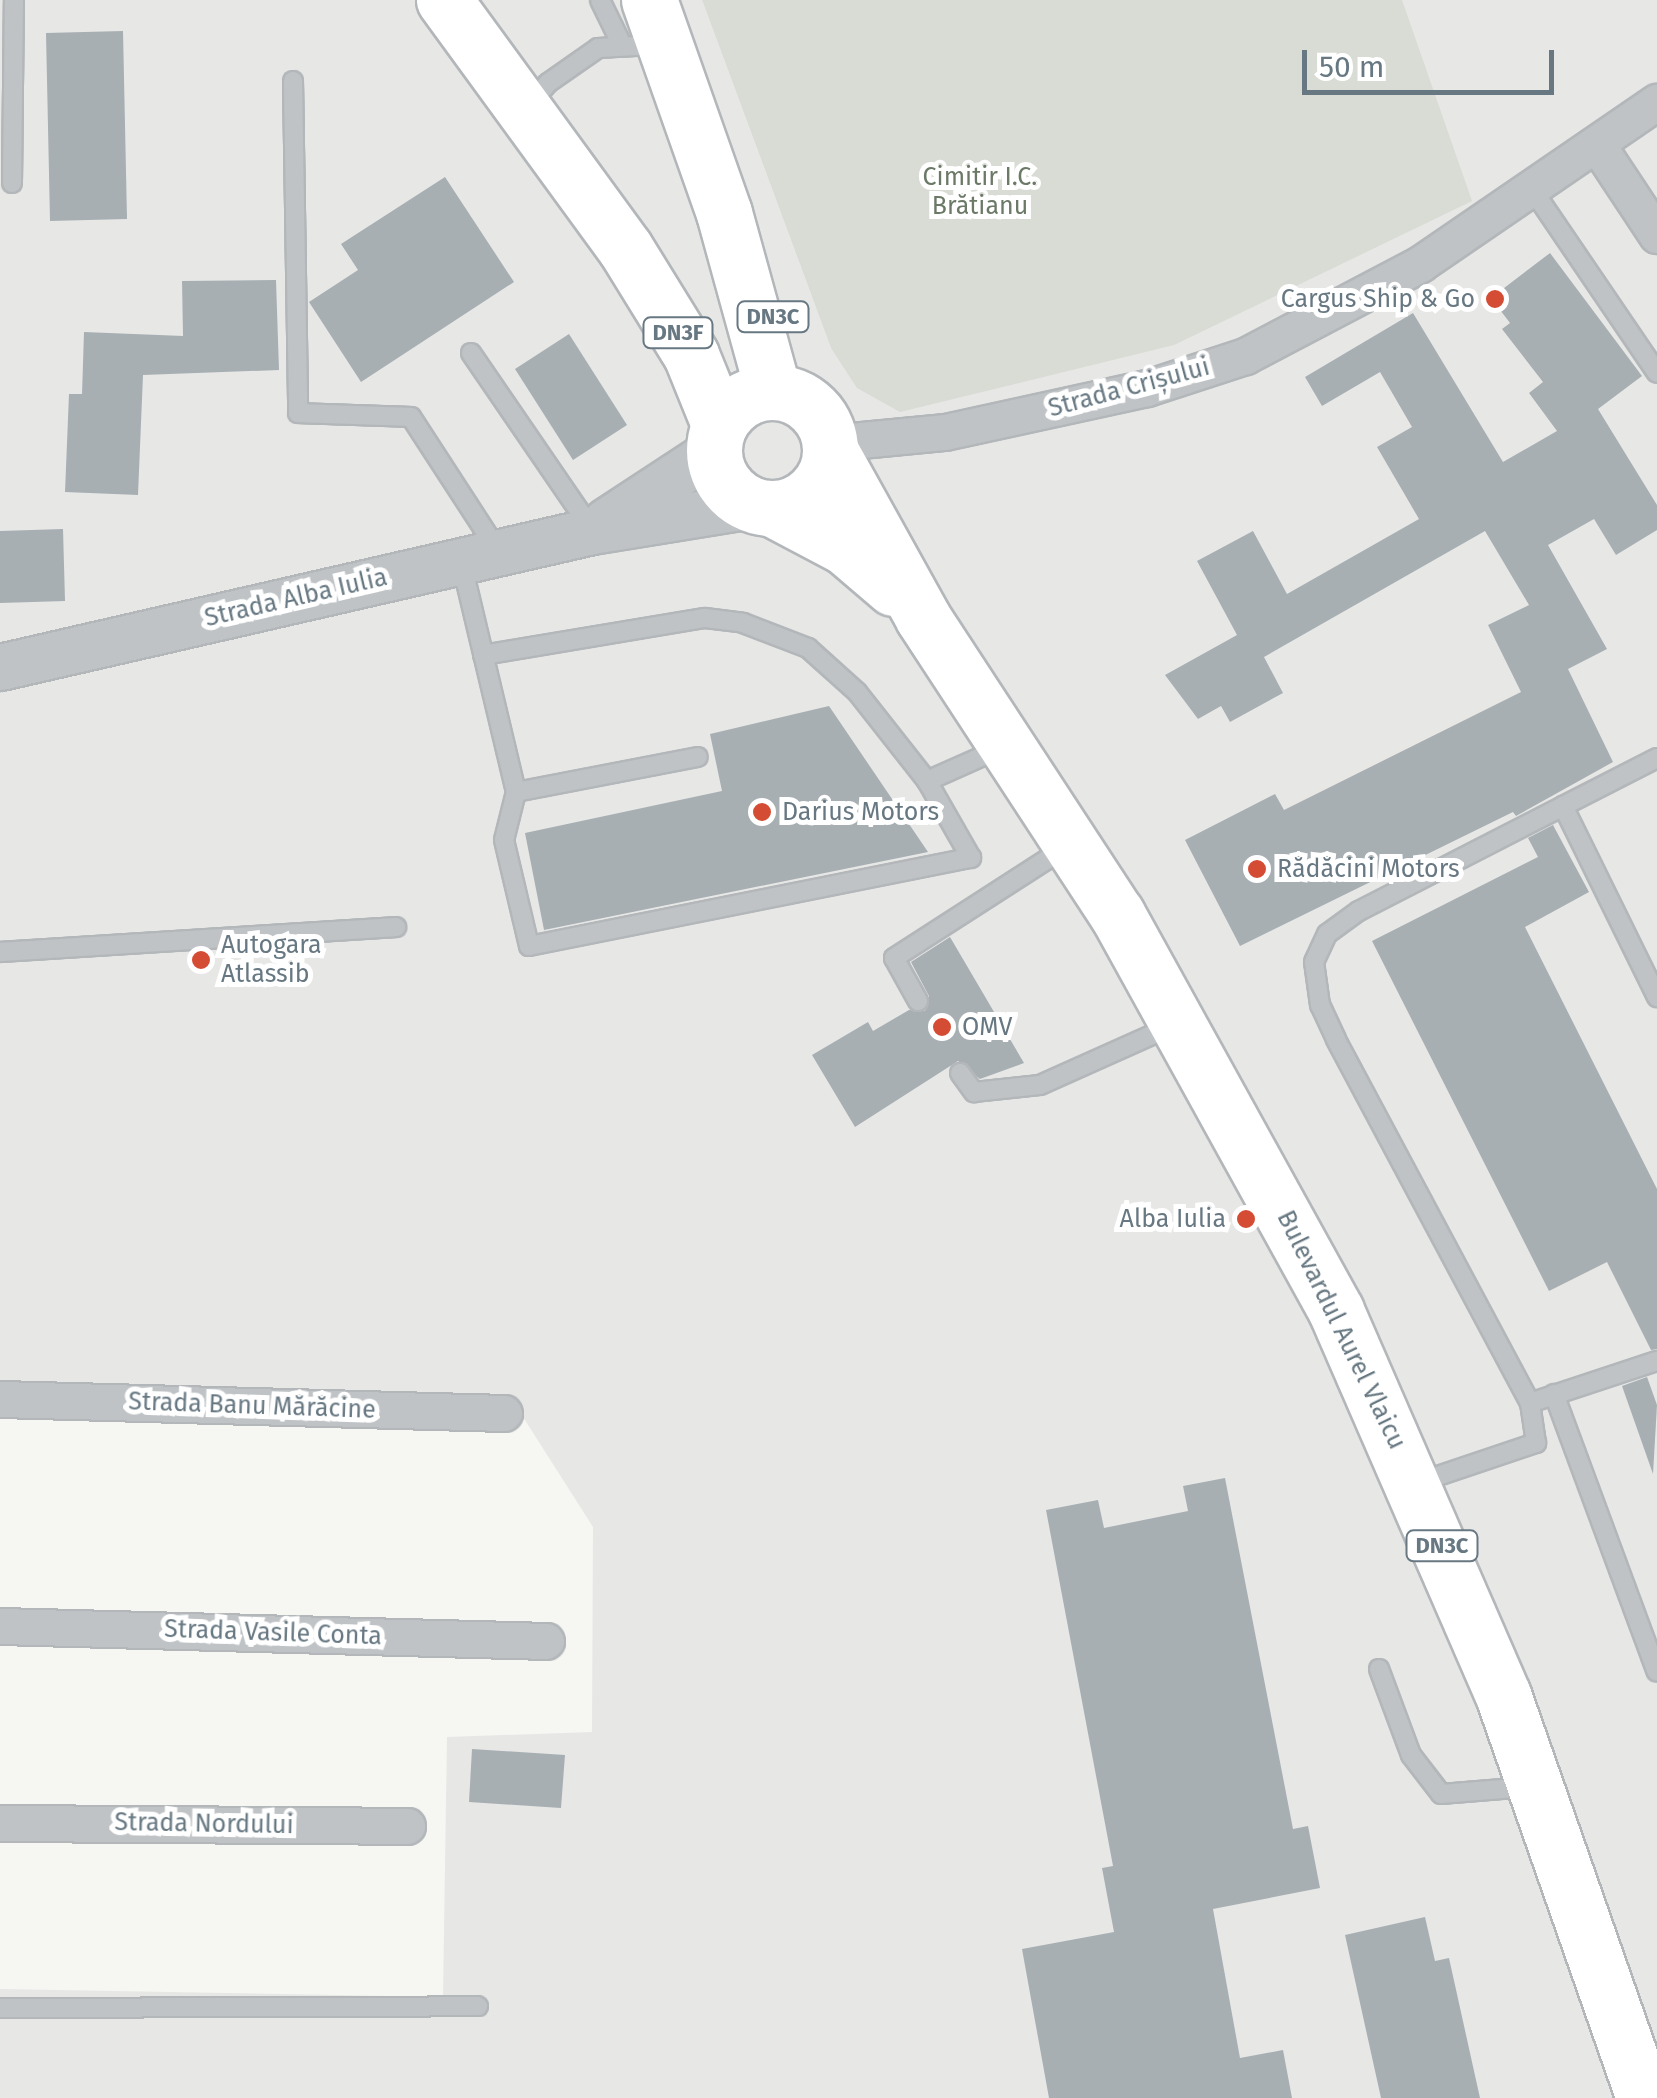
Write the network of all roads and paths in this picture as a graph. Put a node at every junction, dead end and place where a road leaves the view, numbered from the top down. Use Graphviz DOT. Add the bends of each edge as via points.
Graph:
graph roads {
  1 [pos="14,0"];
  2 [pos="444,0"];
  3 [pos="600,0"];
  4 [pos="645,30"];
  5 [pos="293,81"];
  6 [pos="1657,102"];
  7 [pos="524,110"];
  8 [pos="6,142"];
  9 [pos="1598,146"];
  10 [pos="12,183"];
  11 [pos="1532,189"];
  12 [pos="724,213"];
  13 [pos="1657,235"];
  14 [pos="471,353"];
  15 [pos="1657,373"];
  16 [pos="741,415"];
  17 [pos="827,438"];
  18 [pos="762,507"];
  19 [pos="592,531"];
  20 [pos="480,556"];
  21 [pos="924,618"];
  22 [pos="483,655"];
  23 [pos="0,667"];
  24 [pos="1009,745"];
  25 [pos="698,758"];
  26 [pos="1657,758"];
  27 [pos="927,781"];
  28 [pos="516,792"];
  29 [pos="1563,806"];
  30 [pos="1073,843"];
  31 [pos="396,928"];
  32 [pos="0,952"];
  33 [pos="1657,997"];
  34 [pos="918,1001"];
  35 [pos="1181,1022"];
  36 [pos="960,1073"];
  37 [pos="1657,1362"];
  38 [pos="1554,1394"];
  39 [pos="0,1399"];
  40 [pos="1530,1403"];
  41 [pos="504,1413"];
  42 [pos="1414,1484"];
  43 [pos="0,1626"];
  44 [pos="546,1641"];
  45 [pos="1380,1669"];
  46 [pos="1657,1672"];
  47 [pos="1538,1786"];
  48 [pos="0,1822"];
  49 [pos="407,1826"];
  50 [pos="478,2006"];
  51 [pos="0,2008"];
  52 [pos="1644,2098"];
  1 -- 8 [label="lane"];
  2 -- 7 [label="main road, DN3F"];
  3 -- 4 [label="lane"];
  4 -- 7 [label="lane" via="573,64"];
  4 -- 12 [label="main road, DN3C"];
  5 -- 20 [label="lane" via="298,413 411,417"];
  6 -- 9 [label="street, Strada Crișului"];
  7 -- 16 [label="main road, DN3F"];
  8 -- 10 [label="lane"];
  9 -- 11 [label="street, Strada Crișului"];
  9 -- 13 [label="street"];
  11 -- 15 [label="lane"];
  11 -- 17 [label="street, Strada Crișului" via="1334,312 1186,378 945,432"];
  12 -- 16 [label="main road, DN3C"];
  12 -- 17 [label="main road, DN3C"];
  14 -- 19 [label="lane"];
  16 -- 17 [label="main road" via="799,398"];
  16 -- 18 [label="main road" via="725,484"];
  16 -- 19 [label="street, Strada Alba Iulia"];
  17 -- 18 [label="main road" via="820,483 806,496"];
  17 -- 21 [label="main road, Bulevardul Aurel Vlaicu / DN3C"];
  18 -- 19 [label="street, Strada Alba Iulia"];
  18 -- 21 [label="main road, Bulevardul Aurel Vlaicu / DN3C" via="846,546"];
  19 -- 20 [label="street, Strada Alba Iulia"];
  20 -- 22 [label="lane"];
  20 -- 23 [label="street, Strada Alba Iulia"];
  21 -- 24 [label="main road, Bulevardul Aurel Vlaicu / DN3C"];
  22 -- 27 [label="lane" via="705,618 742,623 808,648 857,692"];
  22 -- 28 [label="lane"];
  24 -- 27 [label="lane"];
  24 -- 30 [label="main road, Bulevardul Aurel Vlaicu / DN3C"];
  25 -- 28 [label="lane"];
  26 -- 29 [label="lane"];
  27 -- 28 [label="lane" via="970,858 529,946 504,840"];
  29 -- 33 [label="lane"];
  29 -- 40 [label="lane" via="1359,912 1327,934 1314,962 1320,1005 1336,1039"];
  30 -- 34 [label="lane" via="894,958"];
  30 -- 35 [label="main road, Bulevardul Aurel Vlaicu / DN3C"];
  31 -- 32 [label="lane"];
  35 -- 36 [label="lane" via="1040,1084 974,1092"];
  35 -- 42 [label="main road, Bulevardul Aurel Vlaicu / DN3C" via="1319,1279"];
  37 -- 38 [label="lane"];
  38 -- 40 [label="lane"];
  38 -- 46 [label="lane"];
  39 -- 41 [label="street, Strada Banu Mărăcine"];
  40 -- 42 [label="lane" via="1536,1442"];
  42 -- 47 [label="main road, Bulevardul Aurel Vlaicu / DN3C"];
  43 -- 44 [label="street, Strada Vasile Conta"];
  45 -- 47 [label="lane" via="1411,1755 1440,1794"];
  47 -- 52 [label="main road, Bulevardul Aurel Vlaicu / DN3C"];
  48 -- 49 [label="street, Strada Nordului"];
  50 -- 51 [label="lane"];
}
